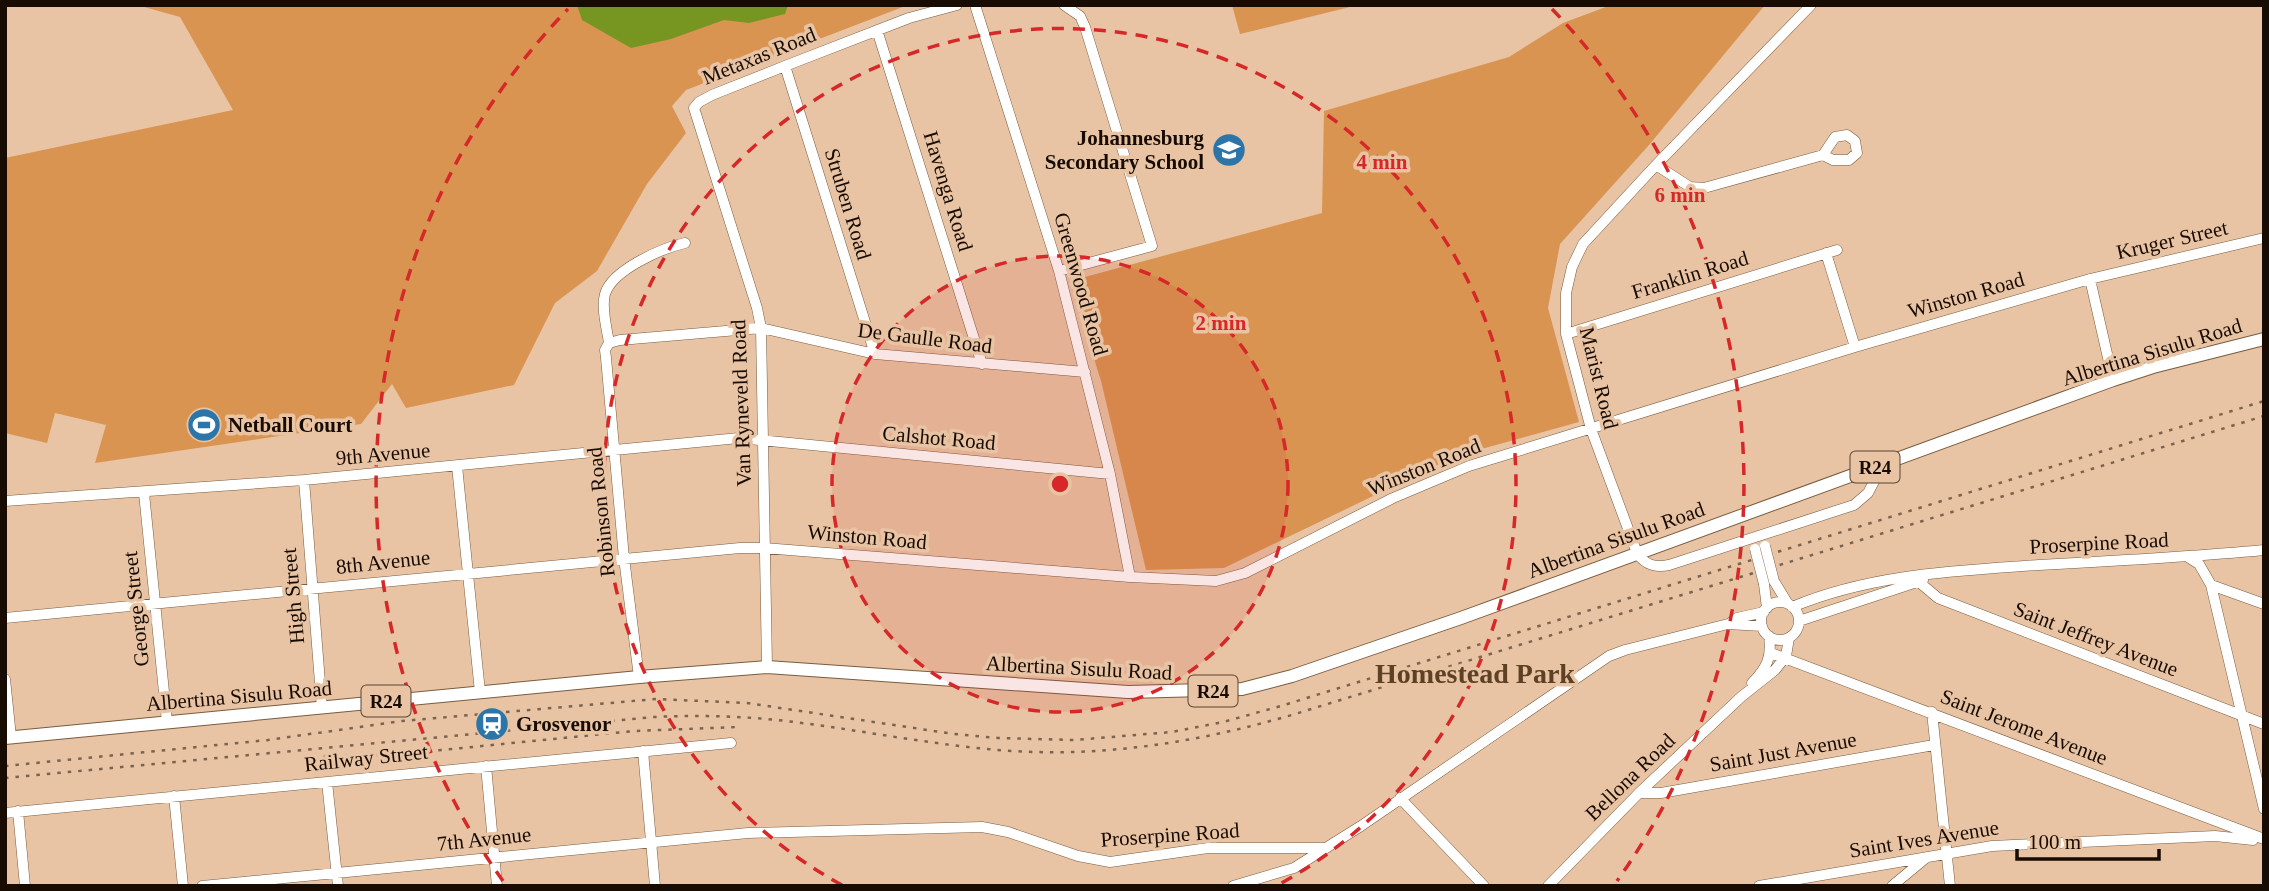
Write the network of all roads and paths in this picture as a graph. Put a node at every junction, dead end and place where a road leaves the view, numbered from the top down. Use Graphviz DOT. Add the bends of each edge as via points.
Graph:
graph roads {
  1 [pos="957,5"];
  2 [pos="975,5"];
  3 [pos="1811,5"];
  4 [pos="1066,6"];
  5 [pos="877,30"];
  6 [pos="785,66"];
  7 [pos="695,105"];
  8 [pos="1823,155"];
  9 [pos="1656,165"];
  10 [pos="2264,238"];
  11 [pos="685,243"];
  12 [pos="1836,250"];
  13 [pos="1826,253"];
  14 [pos="1059,271"];
  15 [pos="2090,279"];
  16 [pos="761,328"];
  17 [pos="1566,334"];
  18 [pos="2264,339"];
  19 [pos="608,344"];
  20 [pos="1855,347"];
  21 [pos="874,354"];
  22 [pos="982,364"];
  23 [pos="1085,372"];
  24 [pos="2113,380"];
  25 [pos="1591,429"];
  26 [pos="764,442"];
  27 [pos="614,450"];
  28 [pos="1883,464"];
  29 [pos="457,466"];
  30 [pos="1110,474"];
  31 [pos="304,480"];
  32 [pos="144,493"];
  33 [pos="5,501"];
  34 [pos="1756,535"];
  35 [pos="764,548"];
  36 [pos="2264,550"];
  37 [pos="1637,553"];
  38 [pos="2187,557"];
  39 [pos="624,558"];
  40 [pos="468,573"];
  41 [pos="1937,574"];
  42 [pos="1130,578"];
  43 [pos="1919,582"];
  44 [pos="1769,583"];
  45 [pos="2211,585"];
  46 [pos="312,588"];
  47 [pos="155,603"];
  48 [pos="2264,604"];
  49 [pos="1790,606"];
  50 [pos="1765,610"];
  51 [pos="5,618"];
  52 [pos="1799,621"];
  53 [pos="1728,624"];
  54 [pos="1762,626"];
  55 [pos="1769,636"];
  56 [pos="1789,638"];
  57 [pos="1771,653"];
  58 [pos="1785,656"];
  59 [pos="766,667"];
  60 [pos="639,677"];
  61 [pos="5,678"];
  62 [pos="480,692"];
  63 [pos="1741,697"];
  64 [pos="322,708"];
  65 [pos="1932,712"];
  66 [pos="2241,716"];
  67 [pos="167,722"];
  68 [pos="2264,724"];
  69 [pos="8,737"];
  70 [pos="731,743"];
  71 [pos="1934,745"];
  72 [pos="643,751"];
  73 [pos="486,766"];
  74 [pos="327,782"];
  75 [pos="1639,793"];
  76 [pos="174,796"];
  77 [pos="1400,798"];
  78 [pos="2264,810"];
  79 [pos="19,811"];
  80 [pos="5,813"];
  81 [pos="770,832"];
  82 [pos="2264,840"];
  83 [pos="651,842"];
  84 [pos="1326,848"];
  85 [pos="1946,852"];
  86 [pos="1928,856"];
  87 [pos="495,857"];
  88 [pos="336,873"];
  89 [pos="26,886"];
  90 [pos="183,886"];
  91 [pos="202,886"];
  92 [pos="338,886"];
  93 [pos="498,886"];
  94 [pos="654,886"];
  95 [pos="1233,886"];
  96 [pos="1484,886"];
  97 [pos="1548,886"];
  98 [pos="1759,886"];
  99 [pos="1892,886"];
  100 [pos="1950,886"];
  1 -- 5 [label="street, Metaxas Road"];
  2 -- 14 [label="street, Greenwood Road"];
  3 -- 9 [label="street, Marist Road"];
  4 -- 14 [label="street" via="1080,16 1085,27 1152,246"];
  5 -- 6 [label="street, Metaxas Road"];
  5 -- 22 [label="street, Havenga Road"];
  6 -- 7 [label="street, Metaxas Road"];
  6 -- 21 [label="street, Struben Road"];
  7 -- 16 [label="street, Van Ryneveld Road"];
  8 -- 9 [label="street" via="1704,188 1684,184"];
  9 -- 17 [label="street, Marist Road" via="1583,244 1566,293"];
  10 -- 15 [label="street, Kruger Street"];
  11 -- 19 [label="street, Robinson Road" via="613,280 604,296"];
  12 -- 13 [label="street, Franklin Road"];
  13 -- 17 [label="street, Franklin Road"];
  13 -- 20 [label="street"];
  14 -- 23 [label="street, Greenwood Road"];
  15 -- 20 [label="street, Winston Road"];
  15 -- 24 [label="street"];
  16 -- 19 [label="street, De Gaulle Road"];
  16 -- 21 [label="street, De Gaulle Road"];
  16 -- 26 [label="street, Van Ryneveld Road"];
  17 -- 25 [label="street, Marist Road"];
  18 -- 24 [label="main road, Albertina Sisulu Road / R24"];
  19 -- 27 [label="street, Robinson Road"];
  20 -- 25 [label="street, Winston Road"];
  21 -- 22 [label="street, De Gaulle Road"];
  22 -- 23 [label="street, De Gaulle Road"];
  23 -- 30 [label="street, Greenwood Road"];
  24 -- 28 [label="main road, Albertina Sisulu Road / R24"];
  25 -- 37 [label="street, Marist Road"];
  25 -- 42 [label="street, Winston Road" via="1440,477 1232,578"];
  26 -- 27 [label="street, 9th Avenue" via="726,439"];
  26 -- 30 [label="street, Calshot Road"];
  26 -- 35 [label="street, Van Ryneveld Road"];
  27 -- 29 [label="street, 9th Avenue"];
  27 -- 39 [label="street, Robinson Road"];
  28 -- 34 [label="street" via="1868,493 1854,505"];
  28 -- 37 [label="main road, Albertina Sisulu Road / R24"];
  29 -- 31 [label="street, 9th Avenue"];
  29 -- 40 [label="street"];
  30 -- 42 [label="street, Greenwood Road"];
  31 -- 32 [label="street, 9th Avenue"];
  31 -- 46 [label="street, High Street"];
  32 -- 33 [label="street, 9th Avenue"];
  32 -- 47 [label="street, George Street"];
  34 -- 37 [label="street" via="1659,567 1646,563"];
  34 -- 44 [label="street, bridge"];
  35 -- 39 [label="street, 8th Avenue"];
  35 -- 42 [label="street, Winston Road"];
  35 -- 59 [label="street, Van Ryneveld Road"];
  36 -- 38 [label="street, Proserpine Road"];
  37 -- 59 [label="main road, Albertina Sisulu Road / R24" via="1342,660 1242,690 1128,692"];
  38 -- 41 [label="street, Proserpine Road"];
  38 -- 45 [label="street" via="2199,564"];
  39 -- 40 [label="street, 8th Avenue"];
  39 -- 60 [label="street, Robinson Road"];
  40 -- 46 [label="street, 8th Avenue"];
  40 -- 62 [label="street"];
  41 -- 43 [label="street, Proserpine Road"];
  41 -- 49 [label="street, Proserpine Road" via="1878,580"];
  43 -- 52 [label="street, Proserpine Road"];
  43 -- 66 [label="street, Saint Jeffrey Avenue" via="1938,598"];
  44 -- 49 [label="street"];
  44 -- 50 [label="street"];
  45 -- 48 [label="street"];
  45 -- 66 [label="street"];
  46 -- 47 [label="street, 8th Avenue"];
  46 -- 64 [label="street, High Street"];
  47 -- 51 [label="street, 8th Avenue"];
  47 -- 67 [label="street, George Street"];
  49 -- 50 [label="street, Proserpine Road" via="1775,603"];
  49 -- 52 [label="street"];
  50 -- 53 [label="street, Proserpine Road"];
  50 -- 54 [label="street"];
  52 -- 56 [label="street"];
  53 -- 54 [label="street, Proserpine Road"];
  53 -- 77 [label="street, Proserpine Road" via="1609,656"];
  54 -- 55 [label="street"];
  55 -- 56 [label="street"];
  55 -- 57 [label="street"];
  56 -- 58 [label="street"];
  57 -- 58 [label="street, Saint Jerome Avenue"];
  57 -- 63 [label="street, Bellona Road"];
  58 -- 63 [label="street, Bellona Road" via="1768,677"];
  58 -- 65 [label="street, Saint Jerome Avenue"];
  59 -- 60 [label="main road, Albertina Sisulu Road / R24"];
  60 -- 62 [label="main road, Albertina Sisulu Road / R24"];
  61 -- 69 [label="street"];
  62 -- 64 [label="main road, Albertina Sisulu Road / R24"];
  63 -- 75 [label="street, Bellona Road"];
  64 -- 67 [label="main road, Albertina Sisulu Road / R24"];
  65 -- 71 [label="street"];
  65 -- 82 [label="street, Saint Jerome Avenue"];
  66 -- 68 [label="street, Saint Jeffrey Avenue"];
  66 -- 78 [label="street"];
  67 -- 69 [label="main road, Albertina Sisulu Road / R24"];
  70 -- 72 [label="street, Railway Street"];
  71 -- 75 [label="street, Saint Just Avenue" via="1661,793"];
  71 -- 85 [label="street"];
  72 -- 73 [label="street, Railway Street"];
  72 -- 83 [label="street"];
  73 -- 74 [label="street, Railway Street"];
  73 -- 87 [label="street"];
  74 -- 76 [label="street, Railway Street"];
  74 -- 88 [label="street"];
  75 -- 97 [label="street, Bellona Road"];
  76 -- 79 [label="street, Railway Street"];
  76 -- 90 [label="street"];
  77 -- 84 [label="street, Proserpine Road"];
  77 -- 96 [label="street"];
  79 -- 80 [label="street, Railway Street"];
  79 -- 89 [label="street"];
  81 -- 83 [label="street, 7th Avenue"];
  81 -- 84 [label="street, Proserpine Road" via="982,827 1110,862 1208,848"];
  82 -- 85 [label="street, Saint Ives Avenue" via="2230,836 2022,843"];
  83 -- 87 [label="street, 7th Avenue"];
  83 -- 94 [label="street"];
  84 -- 95 [label="street, Proserpine Road" via="1294,868"];
  85 -- 86 [label="street, Saint Ives Avenue"];
  85 -- 100 [label="street"];
  86 -- 98 [label="street, Saint Ives Avenue"];
  86 -- 99 [label="street"];
  87 -- 88 [label="street, 7th Avenue"];
  87 -- 93 [label="street"];
  88 -- 91 [label="street, 7th Avenue"];
  88 -- 92 [label="street"];
}
